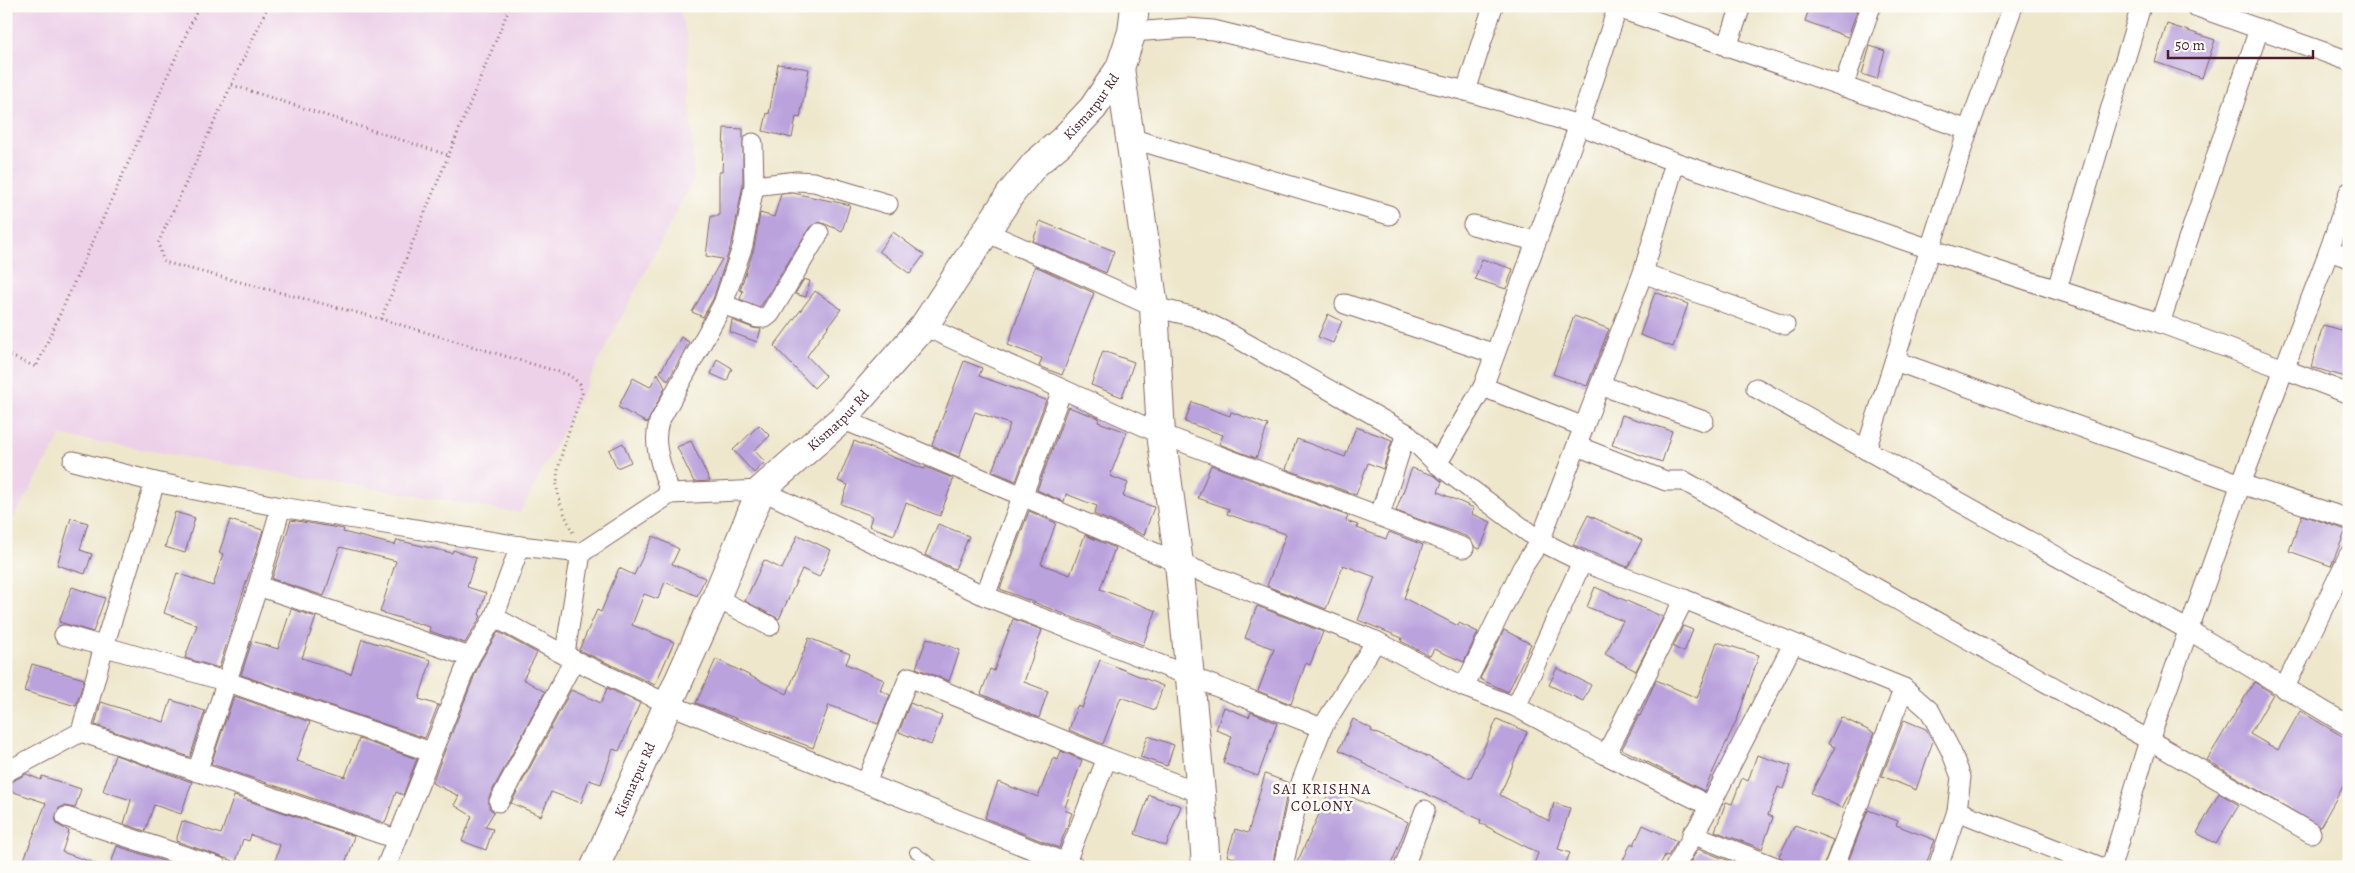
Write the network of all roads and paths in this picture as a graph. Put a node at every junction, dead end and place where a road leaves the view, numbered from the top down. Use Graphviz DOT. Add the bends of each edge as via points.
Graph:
graph roads {
  1 [pos="199,6"];
  2 [pos="268,6"];
  3 [pos="510,6"];
  4 [pos="1493,6"];
  5 [pos="1741,6"];
  6 [pos="1871,6"];
  7 [pos="2013,6"];
  8 [pos="2141,6"];
  9 [pos="2195,6"];
  10 [pos="1618,7"];
  11 [pos="1133,19"];
  12 [pos="2259,29"];
  13 [pos="1727,46"];
  14 [pos="2349,61"];
  15 [pos="1120,68"];
  16 [pos="232,85"];
  17 [pos="1843,87"];
  18 [pos="1466,91"];
  19 [pos="1579,125"];
  20 [pos="1968,130"];
  21 [pos="1130,138"];
  22 [pos="753,143"];
  23 [pos="448,156"];
  24 [pos="1675,162"];
  25 [pos="754,186"];
  26 [pos="2349,192"];
  27 [pos="888,204"];
  28 [pos="1389,214"];
  29 [pos="1472,225"];
  30 [pos="986,232"];
  31 [pos="819,233"];
  32 [pos="1535,242"];
  33 [pos="1930,249"];
  34 [pos="2330,251"];
  35 [pos="2349,258"];
  36 [pos="1643,273"];
  37 [pos="2057,289"];
  38 [pos="723,304"];
  39 [pos="1345,304"];
  40 [pos="1154,307"];
  41 [pos="381,319"];
  42 [pos="2160,323"];
  43 [pos="1785,325"];
  44 [pos="924,326"];
  45 [pos="6,354"];
  46 [pos="1494,354"];
  47 [pos="1895,361"];
  48 [pos="2284,369"];
  49 [pos="1600,385"];
  50 [pos="1483,386"];
  51 [pos="1756,388"];
  52 [pos="1062,390"];
  53 [pos="2349,394"];
  54 [pos="842,419"];
  55 [pos="1704,421"];
  56 [pos="1584,427"];
  57 [pos="1406,433"];
  58 [pos="1161,434"];
  59 [pos="1577,446"];
  60 [pos="1866,450"];
  61 [pos="73,461"];
  62 [pos="1437,464"];
  63 [pos="154,482"];
  64 [pos="2241,484"];
  65 [pos="761,490"];
  66 [pos="670,494"];
  67 [pos="1022,497"];
  68 [pos="280,507"];
  69 [pos="1380,515"];
  70 [pos="2349,519"];
  71 [pos="1540,541"];
  72 [pos="520,546"];
  73 [pos="1464,548"];
  74 [pos="581,553"];
  75 [pos="2349,555"];
  76 [pos="1582,562"];
  77 [pos="1179,563"];
  78 [pos="258,586"];
  79 [pos="985,596"];
  80 [pos="716,598"];
  81 [pos="1684,599"];
  82 [pos="494,617"];
  83 [pos="770,626"];
  84 [pos="2190,631"];
  85 [pos="64,635"];
  86 [pos="1376,641"];
  87 [pos="1793,644"];
  88 [pos="104,646"];
  89 [pos="470,657"];
  90 [pos="570,657"];
  91 [pos="1190,678"];
  92 [pos="228,682"];
  93 [pos="1464,686"];
  94 [pos="1904,688"];
  95 [pos="2284,688"];
  96 [pos="668,704"];
  97 [pos="1516,707"];
  98 [pos="2349,726"];
  99 [pos="1322,728"];
  100 [pos="80,732"];
  101 [pos="2149,740"];
  102 [pos="431,752"];
  103 [pos="1606,755"];
  104 [pos="1107,758"];
  105 [pos="6,772"];
  106 [pos="197,772"];
  107 [pos="866,783"];
  108 [pos="1201,793"];
  109 [pos="499,802"];
  110 [pos="1710,806"];
  111 [pos="1425,810"];
  112 [pos="1957,811"];
  113 [pos="66,817"];
  114 [pos="2311,833"];
  115 [pos="1692,834"];
  116 [pos="396,839"];
  117 [pos="915,852"];
  118 [pos="1071,864"];
  119 [pos="218,867"];
  120 [pos="386,867"];
  121 [pos="595,867"];
  122 [pos="934,867"];
  123 [pos="1206,867"];
  124 [pos="1283,867"];
  125 [pos="1404,867"];
  126 [pos="1675,867"];
  127 [pos="1776,867"];
  128 [pos="1834,867"];
  129 [pos="1938,867"];
  130 [pos="2101,867"];
  131 [pos="2111,867"];
  1 -- 45 [label="path" via="36,367"];
  2 -- 16 [label="path"];
  3 -- 23 [label="path"];
  4 -- 18 [label="street"];
  5 -- 13 [label="street"];
  6 -- 17 [label="street"];
  7 -- 20 [label="street"];
  8 -- 37 [label="street"];
  9 -- 12 [label="street"];
  10 -- 13 [label="street"];
  10 -- 19 [label="street"];
  11 -- 15 [label="street, Kismatpur Rd"];
  11 -- 18 [label="street" via="1214,30"];
  12 -- 14 [label="street"];
  12 -- 42 [label="street"];
  13 -- 17 [label="street"];
  15 -- 21 [label="street"];
  15 -- 30 [label="street, Kismatpur Rd" via="1093,108 1035,164 1012,192"];
  16 -- 23 [label="path"];
  16 -- 41 [label="path" via="158,243 164,262"];
  17 -- 20 [label="street"];
  18 -- 19 [label="street"];
  19 -- 24 [label="street"];
  19 -- 32 [label="street"];
  20 -- 33 [label="street"];
  21 -- 28 [label="street"];
  21 -- 40 [label="street"];
  22 -- 25 [label="street"];
  23 -- 41 [label="path"];
  24 -- 33 [label="street"];
  24 -- 36 [label="street"];
  25 -- 27 [label="street" via="814,182"];
  25 -- 38 [label="street" via="742,245"];
  26 -- 34 [label="street"];
  29 -- 32 [label="street"];
  30 -- 40 [label="street"];
  30 -- 44 [label="street, Kismatpur Rd"];
  31 -- 38 [label="street" via="765,318 757,318"];
  32 -- 46 [label="street"];
  33 -- 37 [label="street"];
  33 -- 47 [label="street"];
  34 -- 35 [label="street"];
  34 -- 48 [label="street"];
  36 -- 43 [label="street"];
  36 -- 49 [label="street"];
  37 -- 42 [label="street"];
  38 -- 66 [label="street" via="656,432"];
  39 -- 46 [label="street"];
  40 -- 57 [label="street" via="1194,317 1228,333"];
  40 -- 58 [label="street"];
  41 -- 74 [label="path" via="569,375 580,384 582,393 558,467 556,484"];
  42 -- 48 [label="street"];
  44 -- 52 [label="street"];
  44 -- 54 [label="street, Kismatpur Rd"];
  46 -- 50 [label="street"];
  47 -- 60 [label="street"];
  47 -- 64 [label="street"];
  48 -- 53 [label="street"];
  48 -- 64 [label="street"];
  49 -- 55 [label="street"];
  49 -- 56 [label="street"];
  50 -- 56 [label="street"];
  50 -- 62 [label="street"];
  51 -- 60 [label="street"];
  52 -- 58 [label="street"];
  52 -- 67 [label="street"];
  54 -- 65 [label="street, Kismatpur Rd"];
  54 -- 67 [label="street"];
  56 -- 59 [label="street"];
  57 -- 62 [label="street"];
  57 -- 69 [label="street"];
  58 -- 69 [label="street"];
  58 -- 77 [label="street"];
  59 -- 71 [label="street"];
  59 -- 101 [label="street" via="1666,481 1684,481"];
  60 -- 84 [label="street"];
  61 -- 63 [label="street"];
  62 -- 71 [label="street"];
  63 -- 68 [label="street"];
  63 -- 88 [label="street"];
  64 -- 70 [label="street"];
  64 -- 84 [label="street"];
  65 -- 66 [label="street"];
  65 -- 79 [label="street"];
  65 -- 80 [label="street, Kismatpur Rd"];
  66 -- 74 [label="street"];
  67 -- 77 [label="street"];
  67 -- 79 [label="street"];
  68 -- 72 [label="street"];
  68 -- 78 [label="street"];
  69 -- 73 [label="street"];
  71 -- 76 [label="street"];
  71 -- 93 [label="street" via="1522,568"];
  72 -- 74 [label="street"];
  72 -- 82 [label="street"];
  74 -- 90 [label="street"];
  75 -- 95 [label="street"];
  76 -- 81 [label="street"];
  76 -- 97 [label="street"];
  77 -- 86 [label="street"];
  77 -- 91 [label="street"];
  78 -- 89 [label="street"];
  78 -- 92 [label="street"];
  79 -- 91 [label="street"];
  80 -- 83 [label="street"];
  80 -- 96 [label="street, Kismatpur Rd"];
  81 -- 87 [label="street"];
  81 -- 103 [label="street"];
  82 -- 89 [label="street"];
  82 -- 90 [label="street"];
  84 -- 95 [label="street"];
  84 -- 101 [label="street"];
  85 -- 88 [label="street"];
  86 -- 93 [label="street"];
  86 -- 99 [label="street"];
  87 -- 94 [label="street"];
  87 -- 110 [label="street"];
  88 -- 92 [label="street"];
  88 -- 100 [label="street"];
  89 -- 102 [label="street"];
  90 -- 96 [label="street"];
  90 -- 109 [label="street"];
  91 -- 99 [label="street"];
  91 -- 108 [label="street"];
  92 -- 102 [label="street"];
  92 -- 106 [label="street"];
  93 -- 97 [label="street"];
  94 -- 112 [label="street" via="1930,712 1951,751 1961,777"];
  94 -- 128 [label="street"];
  95 -- 98 [label="street"];
  96 -- 107 [label="street"];
  96 -- 121 [label="street, Kismatpur Rd"];
  97 -- 103 [label="street"];
  99 -- 124 [label="street" via="1301,782"];
  100 -- 105 [label="street"];
  100 -- 106 [label="street"];
  101 -- 114 [label="street"];
  101 -- 131 [label="street"];
  102 -- 116 [label="street"];
  103 -- 110 [label="street"];
  104 -- 107 [label="street" via="909,677"];
  104 -- 108 [label="street"];
  104 -- 118 [label="street"];
  106 -- 116 [label="street"];
  107 -- 118 [label="street"];
  108 -- 123 [label="street"];
  110 -- 115 [label="street"];
  111 -- 125 [label="street"];
  112 -- 129 [label="street"];
  112 -- 130 [label="street"];
  113 -- 119 [label="street"];
  115 -- 126 [label="street"];
  115 -- 127 [label="street"];
  116 -- 120 [label="street"];
  117 -- 122 [label="lane"];
}
